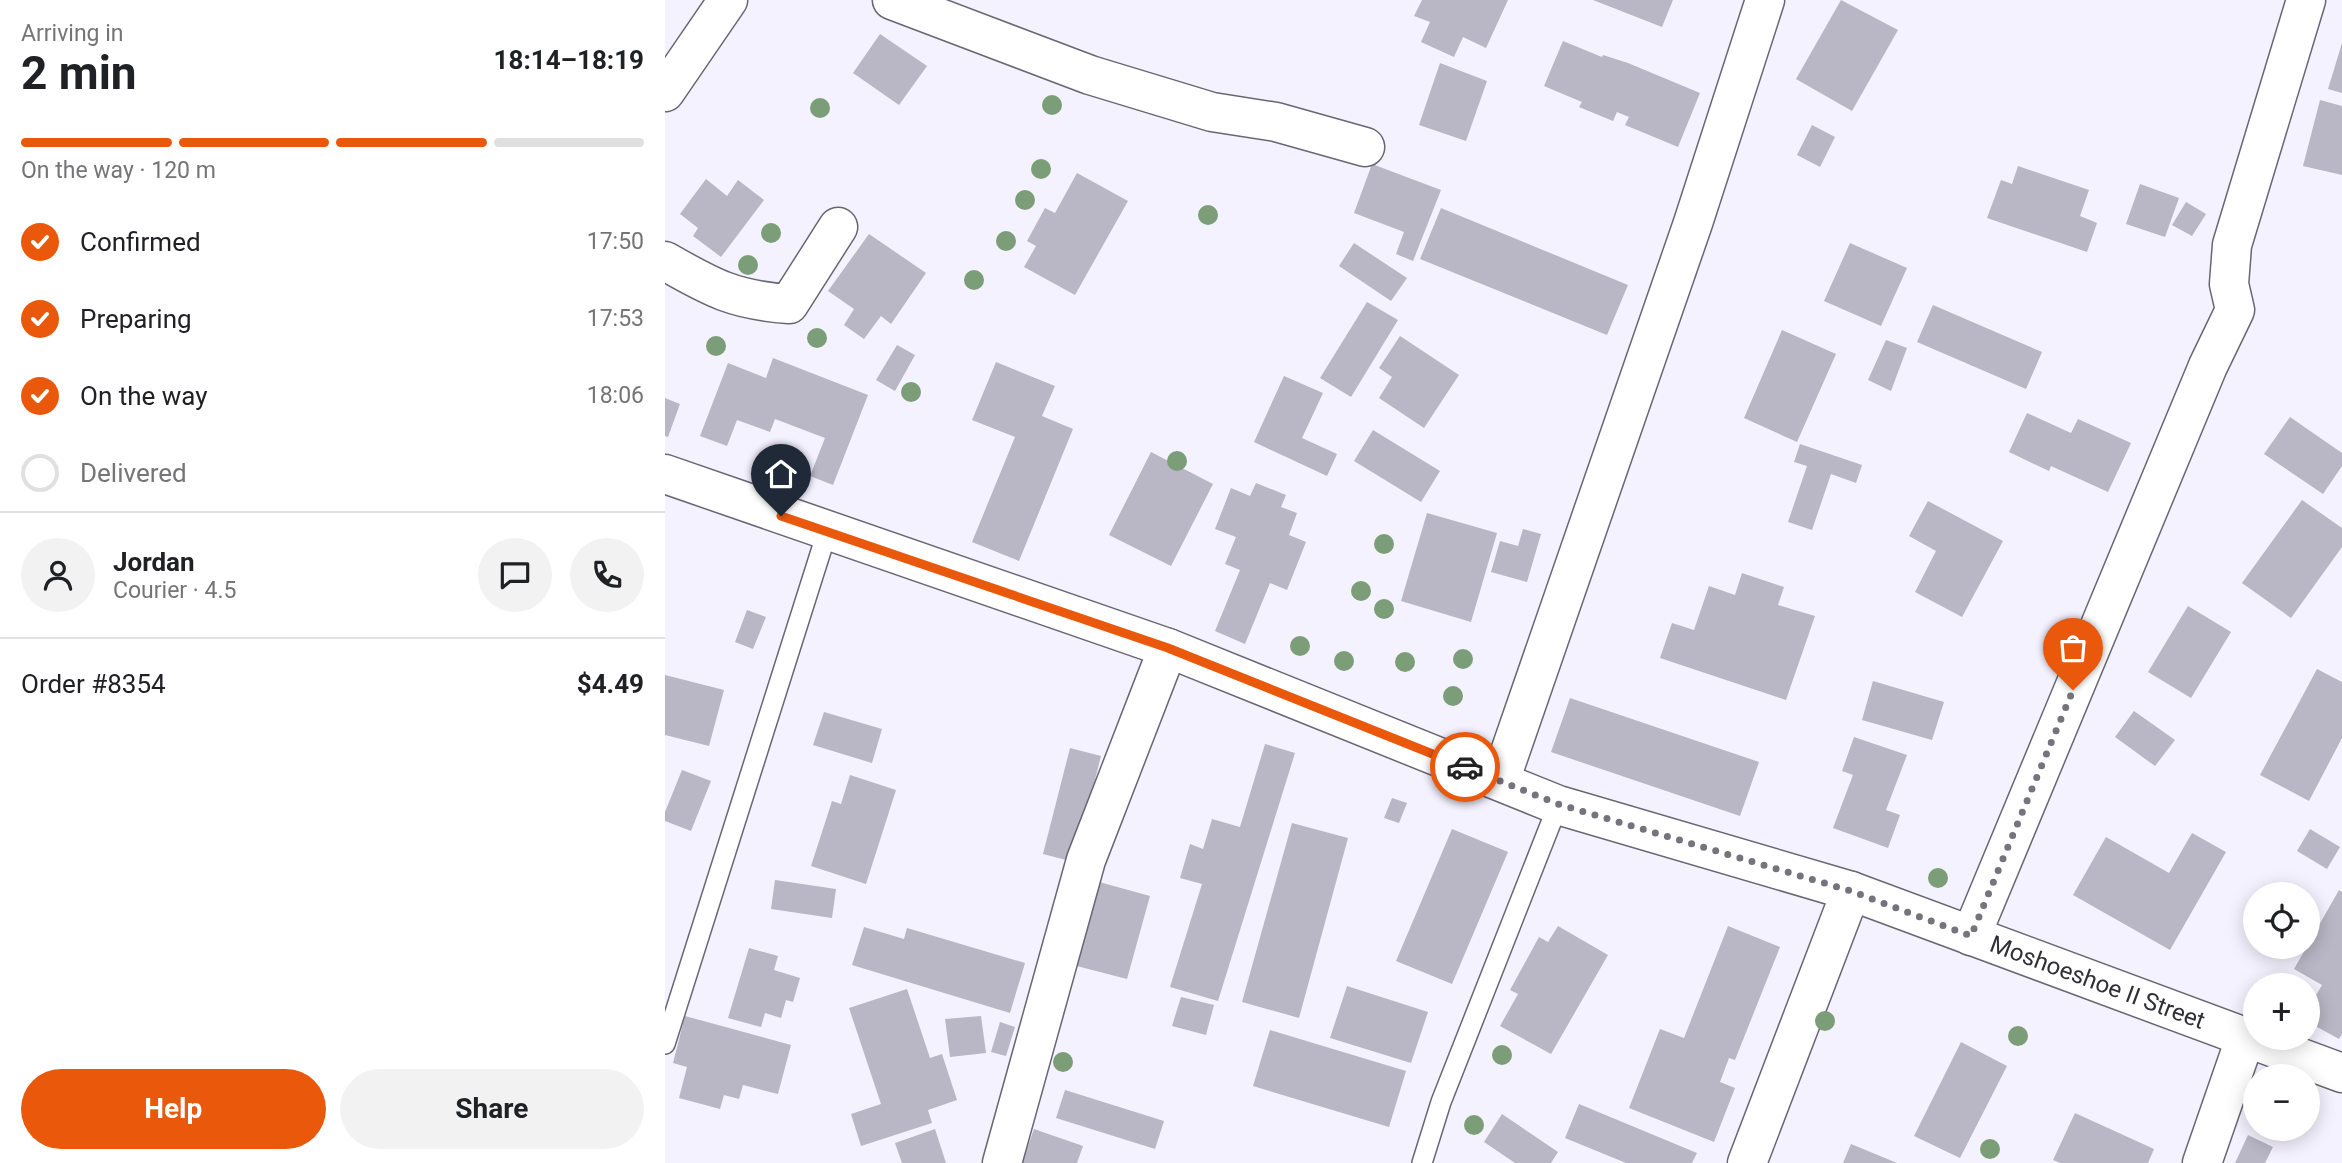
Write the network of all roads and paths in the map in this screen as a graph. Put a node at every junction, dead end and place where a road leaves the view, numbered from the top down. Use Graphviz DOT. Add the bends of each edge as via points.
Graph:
graph roads {
  1 [pos="728,0"];
  2 [pos="891,0"];
  3 [pos="1765,0"];
  4 [pos="2307,0"];
  5 [pos="665,92"];
  6 [pos="1365,147"];
  7 [pos="838,227"];
  8 [pos="665,261"];
  9 [pos="665,474"];
  10 [pos="827,533"];
  11 [pos="1168,648"];
  12 [pos="1500,781"];
  13 [pos="1558,804"];
  14 [pos="1851,891"];
  15 [pos="1971,936"];
  16 [pos="2243,1035"];
  17 [pos="665,1044"];
  18 [pos="2243,1045"];
  19 [pos="2282,1050"];
  20 [pos="2342,1073"];
  21 [pos="1002,1163"];
  22 [pos="1422,1163"];
  23 [pos="1747,1163"];
  24 [pos="2202,1163"];
  1 -- 5 [label="street"];
  2 -- 6 [label="street" via="1102,78 1212,112 1276,122"];
  3 -- 12 [label="street"];
  4 -- 15 [label="street" via="2232,245 2228,284 2235,310"];
  7 -- 8 [label="street" via="789,304 748,301 715,290"];
  9 -- 10 [label="street, Moshoeshoe II Street"];
  10 -- 11 [label="street, Moshoeshoe II Street"];
  10 -- 17 [label="lane"];
  11 -- 12 [label="street, Moshoeshoe II Street"];
  11 -- 21 [label="street" via="1086,860"];
  12 -- 13 [label="street, Moshoeshoe II Street"];
  13 -- 14 [label="street, Moshoeshoe II Street"];
  13 -- 22 [label="lane" via="1441,1102"];
  14 -- 15 [label="street, Moshoeshoe II Street"];
  14 -- 23 [label="street"];
  15 -- 16 [label="street, Moshoeshoe II Street"];
  18 -- 24 [label="street"];
  19 -- 20 [label="street, Moshoeshoe II Street"];
}
